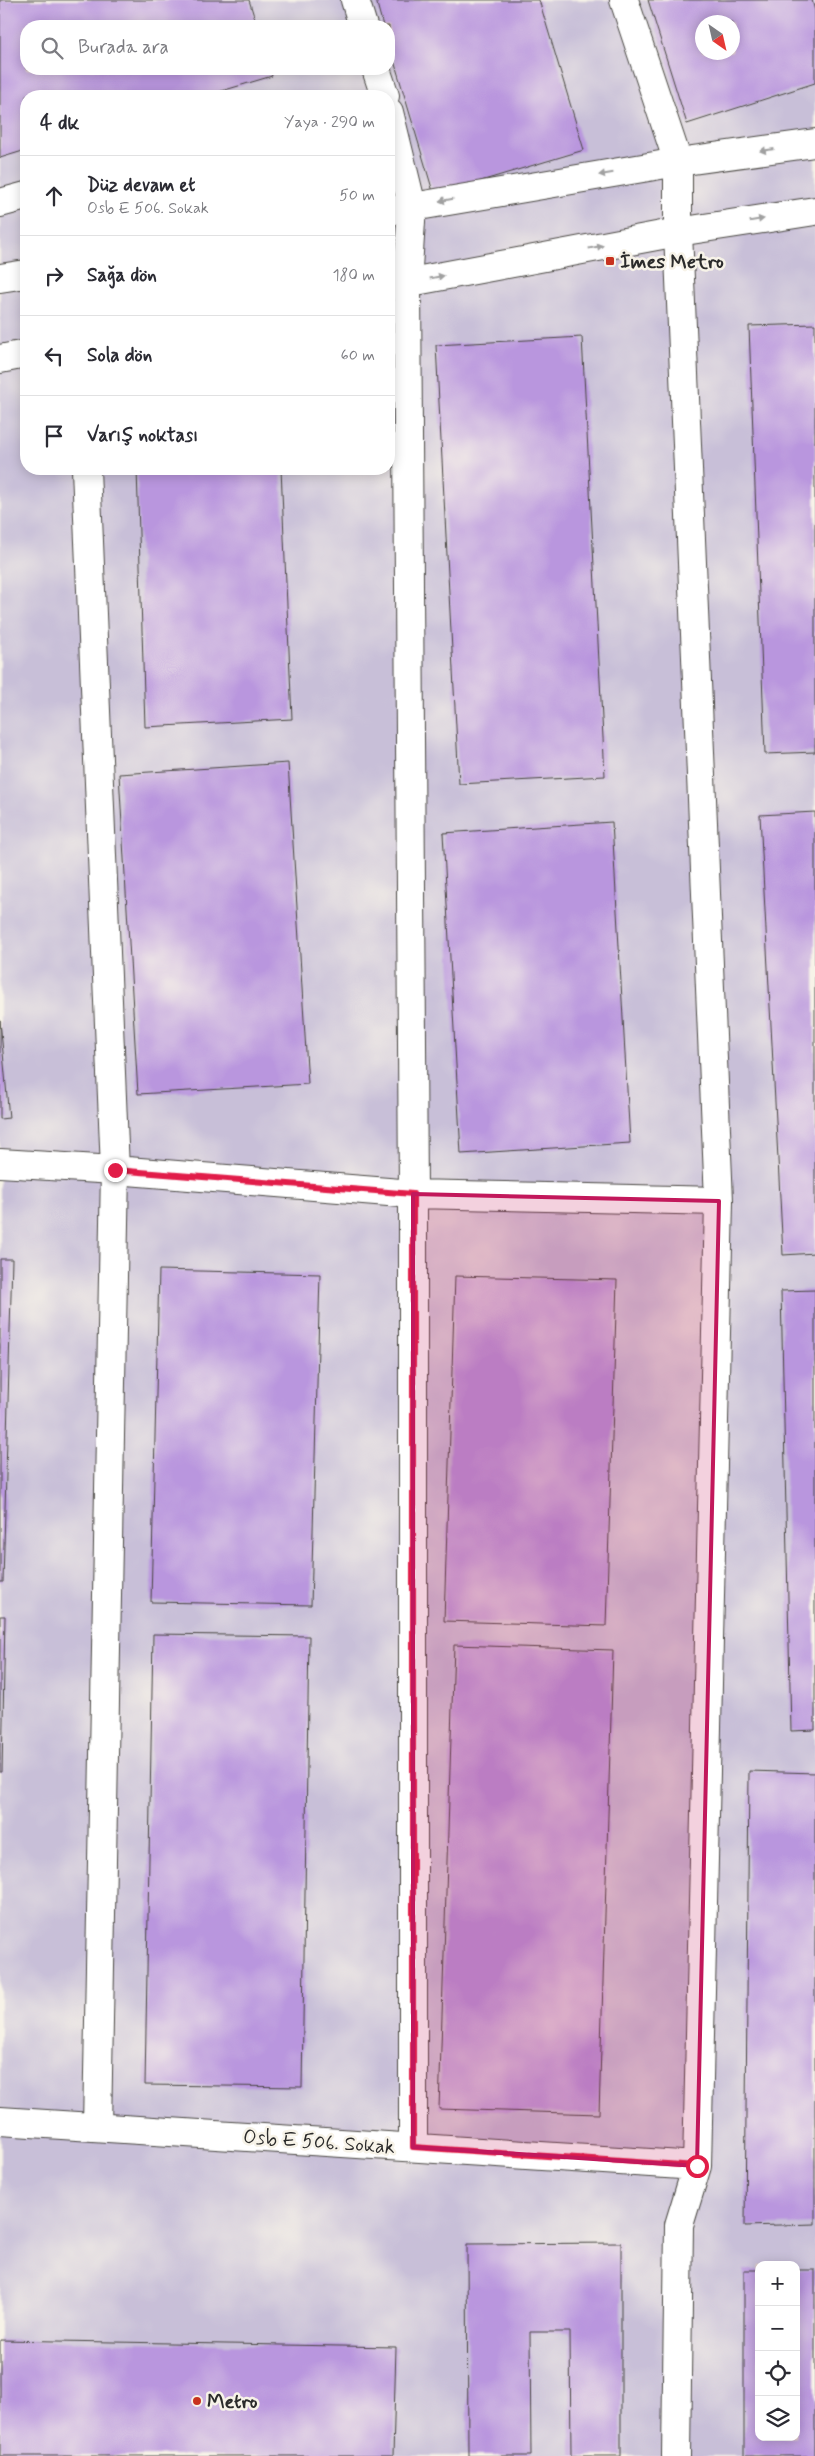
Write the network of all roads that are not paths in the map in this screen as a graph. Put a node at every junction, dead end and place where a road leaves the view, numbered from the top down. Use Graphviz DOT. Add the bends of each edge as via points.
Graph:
graph roads {
  1 [pos="355,0"];
  2 [pos="624,0"];
  3 [pos="361,20"];
  4 [pos="378,75"];
  5 [pos="383,90"];
  6 [pos="815,143"];
  7 [pos="678,162"];
  8 [pos="395,164"];
  9 [pos="20,198"];
  10 [pos="0,203"];
  11 [pos="400,208"];
  12 [pos="815,211"];
  13 [pos="678,232"];
  14 [pos="20,275"];
  15 [pos="0,278"];
  16 [pos="398,285"];
  17 [pos="20,355"];
  18 [pos="0,359"];
  19 [pos="86,475"];
  20 [pos="0,1163"];
  21 [pos="115,1170"];
  22 [pos="413,1194"];
  23 [pos="719,1202"];
  24 [pos="0,2121"];
  25 [pos="97,2126"];
  26 [pos="413,2147"];
  27 [pos="697,2166"];
  28 [pos="676,2456"];
  1 -- 3 [label="street"];
  2 -- 7 [label="street"];
  4 -- 5 [label="street"];
  6 -- 7 [label="street, one-way"];
  7 -- 11 [label="street, one-way"];
  7 -- 13 [label="street"];
  8 -- 11 [label="street"];
  9 -- 10 [label="street"];
  11 -- 16 [label="street"];
  13 -- 12 [label="street, one-way"];
  16 -- 13 [label="street, one-way"];
  13 -- 23 [label="street"];
  14 -- 15 [label="street"];
  16 -- 22 [label="street"];
  17 -- 18 [label="street"];
  19 -- 21 [label="street"];
  20 -- 21 [label="street"];
  21 -- 22 [label="street"];
  21 -- 25 [label="street"];
  22 -- 23 [label="street"];
  22 -- 26 [label="street"];
  23 -- 27 [label="street"];
  24 -- 25 [label="street, Osb E 506. Sokak"];
  25 -- 26 [label="street, Osb E 506. Sokak"];
  26 -- 27 [label="street, Osb E 506. Sokak"];
  27 -- 28 [label="street" via="679,2226"];
}
